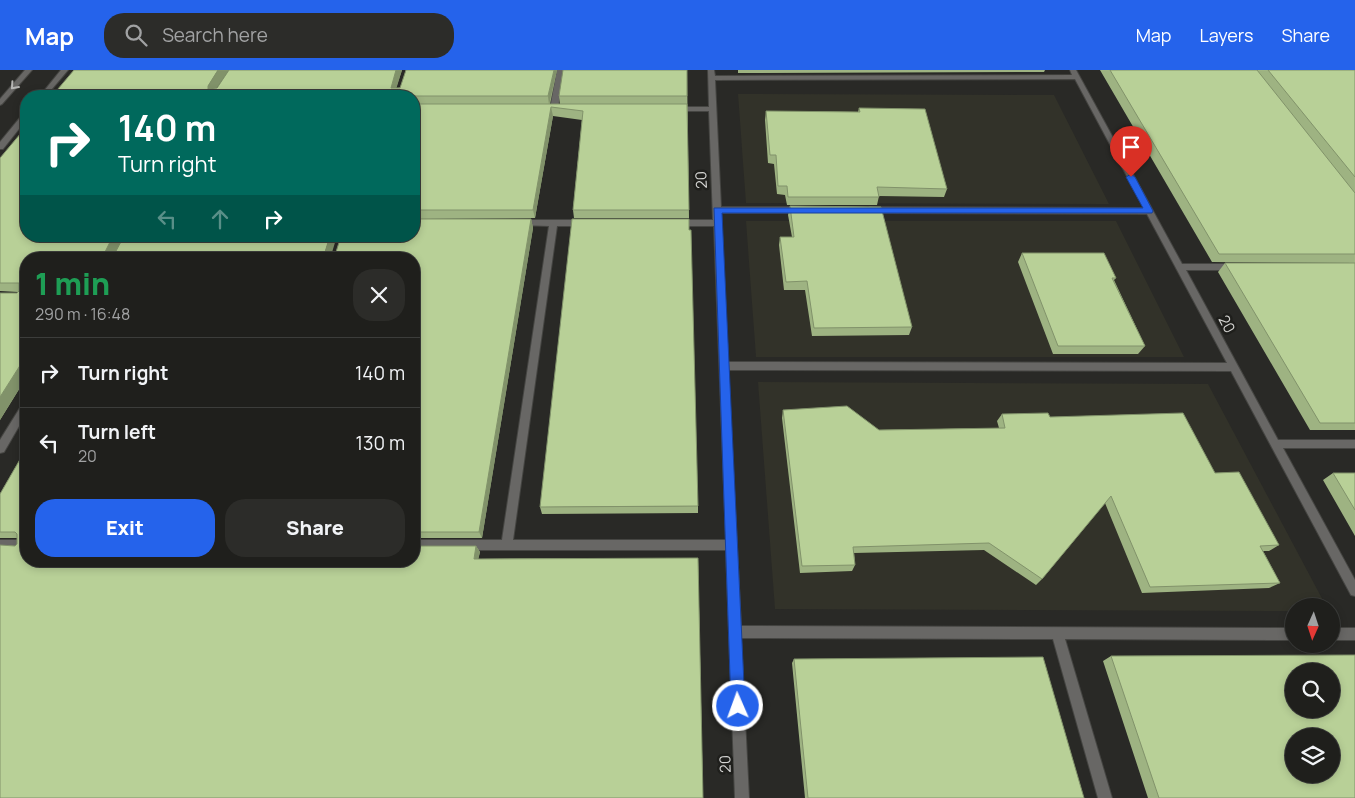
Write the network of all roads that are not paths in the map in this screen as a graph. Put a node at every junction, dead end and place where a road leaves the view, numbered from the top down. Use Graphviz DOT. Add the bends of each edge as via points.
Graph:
graph roads {
  1 [pos="29,70"];
  2 [pos="65,70"];
  3 [pos="560,70"];
  4 [pos="1075,73"];
  5 [pos="711,74"];
  6 [pos="888,74"];
  7 [pos="48,90"];
  8 [pos="0,102"];
  9 [pos="712,108"];
  10 [pos="544,109"];
  11 [pos="554,109"];
  12 [pos="563,109"];
  13 [pos="668,109"];
  14 [pos="20,123"];
  15 [pos="0,147"];
  16 [pos="717,210"];
  17 [pos="809,210"];
  18 [pos="858,210"];
  19 [pos="1149,211"];
  20 [pos="513,223"];
  21 [pos="553,223"];
  22 [pos="592,223"];
  23 [pos="669,223"];
  24 [pos="718,223"];
  25 [pos="1180,267"];
  26 [pos="1248,267"];
  27 [pos="724,366"];
  28 [pos="1234,367"];
  29 [pos="20,416"];
  30 [pos="1276,444"];
  31 [pos="1355,444"];
  32 [pos="0,449"];
  33 [pos="0,545"];
  34 [pos="20,545"];
  35 [pos="420,545"];
  36 [pos="507,545"];
  37 [pos="731,545"];
  38 [pos="1355,591"];
  39 [pos="735,632"];
  40 [pos="1057,633"];
  41 [pos="1285,634"];
  42 [pos="1340,634"];
  43 [pos="1355,634"];
  44 [pos="742,798"];
  45 [pos="1105,798"];
  1 -- 8 [label="street, one-way"];
  2 -- 7 [label="street"];
  3 -- 11 [label="street"];
  4 -- 6 [label="street"];
  4 -- 19 [label="street, 20"];
  5 -- 6 [label="street"];
  5 -- 9 [label="street, 20"];
  9 -- 13 [label="street"];
  9 -- 16 [label="street, 20"];
  10 -- 11 [label="street"];
  11 -- 12 [label="street"];
  14 -- 15 [label="street"];
  16 -- 17 [label="street"];
  16 -- 24 [label="street, 20"];
  18 -- 19 [label="street"];
  19 -- 25 [label="street, 20"];
  20 -- 21 [label="street"];
  21 -- 22 [label="street"];
  21 -- 36 [label="street"];
  23 -- 24 [label="street"];
  24 -- 27 [label="street, 20"];
  25 -- 26 [label="street"];
  25 -- 28 [label="street, 20"];
  27 -- 28 [label="street"];
  27 -- 37 [label="street, 20"];
  28 -- 30 [label="street, 20"];
  29 -- 32 [label="street"];
  30 -- 31 [label="street"];
  30 -- 38 [label="street, 20"];
  33 -- 34 [label="street"];
  35 -- 36 [label="street"];
  36 -- 37 [label="street"];
  37 -- 39 [label="street, 20"];
  39 -- 40 [label="street"];
  39 -- 44 [label="street, 20"];
  40 -- 41 [label="street"];
  40 -- 45 [label="street"];
  42 -- 43 [label="street"];
}
